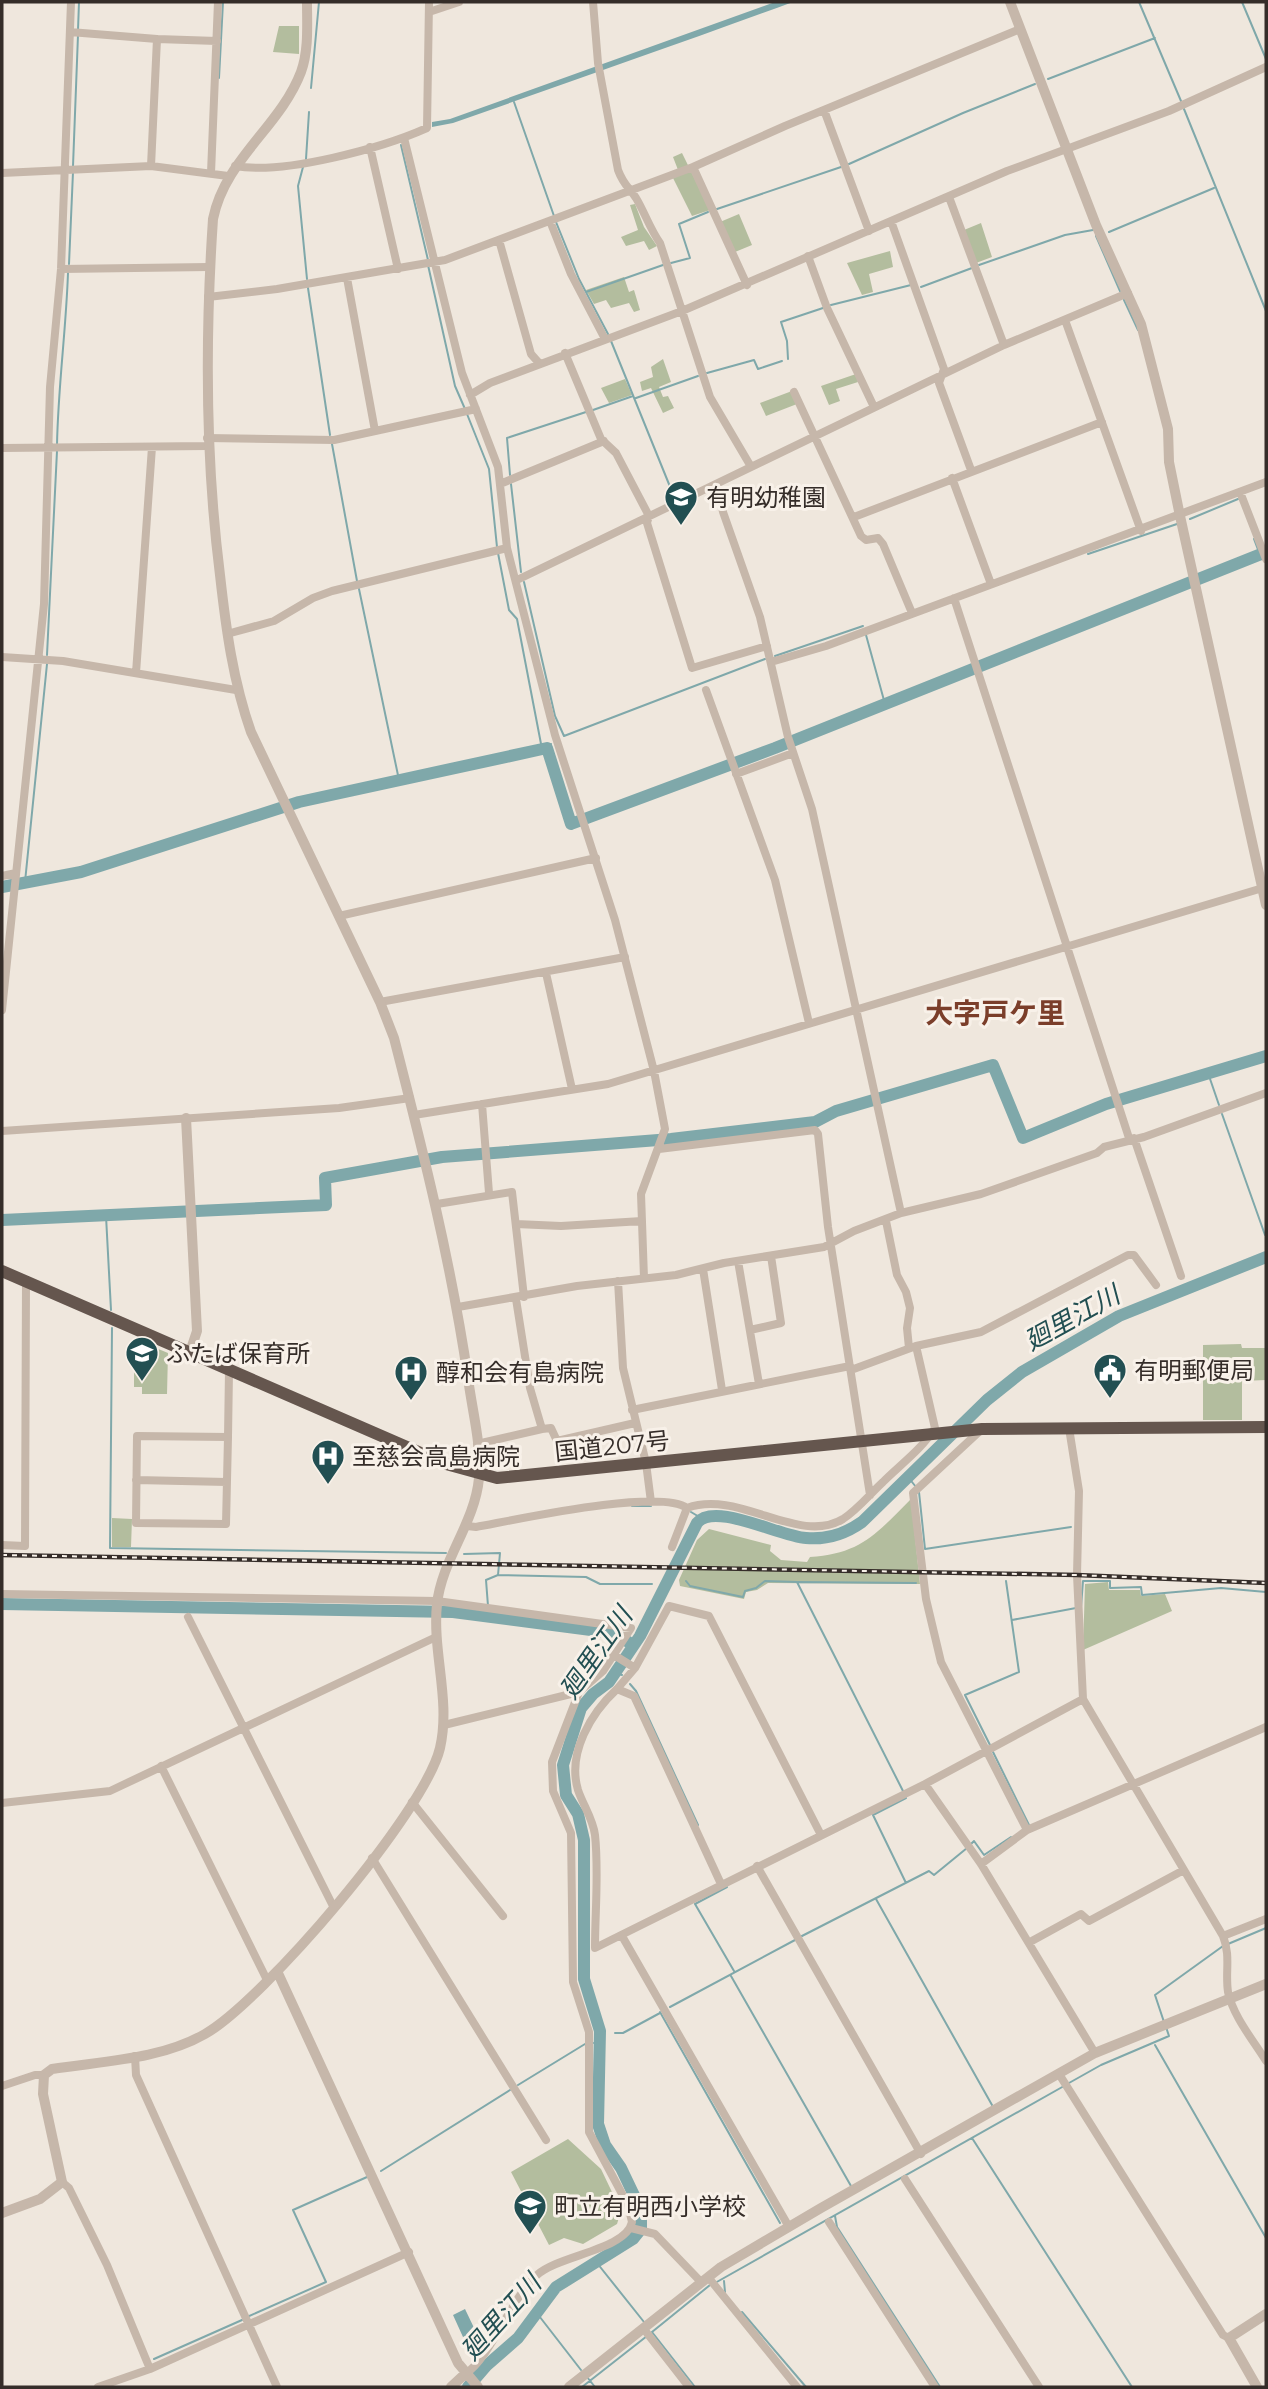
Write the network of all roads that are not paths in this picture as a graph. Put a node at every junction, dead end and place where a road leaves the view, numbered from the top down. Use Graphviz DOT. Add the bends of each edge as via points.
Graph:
graph roads {
  1 [pos="71,2"];
  2 [pos="218,2"];
  3 [pos="307,2"];
  4 [pos="429,2"];
  5 [pos="459,2"];
  6 [pos="593,2"];
  7 [pos="1010,2"];
  8 [pos="429,12"];
  9 [pos="1020,29"];
  10 [pos="76,32"];
  11 [pos="157,39"];
  12 [pos="216,41"];
  13 [pos="1266,66"];
  14 [pos="824,110"];
  15 [pos="404,138"];
  16 [pos="370,147"];
  17 [pos="1066,149"];
  18 [pos="151,166"];
  19 [pos="235,166"];
  20 [pos="693,167"];
  21 [pos="71,169"];
  22 [pos="2,173"];
  23 [pos="211,173"];
  24 [pos="228,176"];
  25 [pos="630,192"];
  26 [pos="949,197"];
  27 [pos="550,221"];
  28 [pos="891,221"];
  29 [pos="869,231"];
  30 [pos="499,240"];
  31 [pos="808,256"];
  32 [pos="430,263"];
  33 [pos="209,267"];
  34 [pos="61,269"];
  35 [pos="398,269"];
  36 [pos="347,278"];
  37 [pos="747,285"];
  38 [pos="1128,293"];
  39 [pos="208,296"];
  40 [pos="682,311"];
  41 [pos="1065,320"];
  42 [pos="605,339"];
  43 [pos="1004,345"];
  44 [pos="565,354"];
  45 [pos="539,363"];
  46 [pos="942,375"];
  47 [pos="794,392"];
  48 [pos="470,395"];
  49 [pos="873,407"];
  50 [pos="469,411"];
  51 [pos="1102,422"];
  52 [pos="375,431"];
  53 [pos="815,435"];
  54 [pos="604,441"];
  55 [pos="207,442"];
  56 [pos="152,447"];
  57 [pos="2,448"];
  58 [pos="50,448"];
  59 [pos="750,465"];
  60 [pos="971,470"];
  61 [pos="952,478"];
  62 [pos="1266,482"];
  63 [pos="500,484"];
  64 [pos="717,484"];
  65 [pos="1240,492"];
  66 [pos="649,516"];
  67 [pos="1180,516"];
  68 [pos="854,517"];
  69 [pos="1141,531"];
  70 [pos="500,550"];
  71 [pos="1265,555"];
  72 [pos="517,580"];
  73 [pos="991,584"];
  74 [pos="954,598"];
  75 [pos="912,613"];
  76 [pos="227,634"];
  77 [pos="767,646"];
  78 [pos="2,657"];
  79 [pos="40,659"];
  80 [pos="771,662"];
  81 [pos="136,673"];
  82 [pos="236,690"];
  83 [pos="706,690"];
  84 [pos="792,751"];
  85 [pos="734,768"];
  86 [pos="596,858"];
  87 [pos="16,873"];
  88 [pos="2,876"];
  89 [pos="1264,888"];
  90 [pos="12,896"];
  91 [pos="2,898"];
  92 [pos="1266,905"];
  93 [pos="339,916"];
  94 [pos="1066,946"];
  95 [pos="625,957"];
  96 [pos="546,973"];
  97 [pos="380,1002"];
  98 [pos="858,1007"];
  99 [pos="2,1010"];
  100 [pos="809,1023"];
  101 [pos="654,1071"];
  102 [pos="572,1089"];
  103 [pos="1266,1093"];
  104 [pos="410,1098"];
  105 [pos="482,1104"];
  106 [pos="414,1115"];
  107 [pos="186,1118"];
  108 [pos="2,1131"];
  109 [pos="1131,1138"];
  110 [pos="661,1143"];
  111 [pos="489,1193"];
  112 [pos="437,1204"];
  113 [pos="901,1213"];
  114 [pos="642,1221"];
  115 [pos="886,1221"];
  116 [pos="516,1224"];
  117 [pos="832,1244"];
  118 [pos="771,1256"];
  119 [pos="738,1261"];
  120 [pos="702,1269"];
  121 [pos="2,1272"];
  122 [pos="1181,1276"];
  123 [pos="644,1278"];
  124 [pos="618,1281"];
  125 [pos="26,1283"];
  126 [pos="1156,1285"];
  127 [pos="520,1298"];
  128 [pos="458,1307"];
  129 [pos="750,1330"];
  130 [pos="913,1347"];
  131 [pos="190,1352"];
  132 [pos="850,1368"];
  133 [pos="229,1371"];
  134 [pos="759,1384"];
  135 [pos="722,1390"];
  136 [pos="632,1410"];
  137 [pos="635,1423"];
  138 [pos="1266,1427"];
  139 [pos="1069,1428"];
  140 [pos="542,1429"];
  141 [pos="982,1429"];
  142 [pos="931,1435"];
  143 [pos="228,1437"];
  144 [pos="862,1442"];
  145 [pos="477,1444"];
  146 [pos="646,1463"];
  147 [pos="480,1475"];
  148 [pos="136,1480"];
  149 [pos="227,1482"];
  150 [pos="870,1495"];
  151 [pos="651,1502"];
  152 [pos="686,1510"];
  153 [pos="467,1526"];
  154 [pos="2,1545"];
  155 [pos="672,1547"];
  156 [pos="2,1594"];
  157 [pos="437,1601"];
  158 [pos="188,1617"];
  159 [pos="436,1637"];
  160 [pos="614,1655"];
  161 [pos="635,1668"];
  162 [pos="617,1689"];
  163 [pos="579,1692"];
  164 [pos="1083,1699"];
  165 [pos="444,1725"];
  166 [pos="242,1727"];
  167 [pos="1266,1727"];
  168 [pos="990,1749"];
  169 [pos="161,1766"];
  170 [pos="925,1784"];
  171 [pos="1132,1784"];
  172 [pos="412,1802"];
  173 [pos="2,1804"];
  174 [pos="1025,1828"];
  175 [pos="821,1835"];
  176 [pos="372,1858"];
  177 [pos="981,1864"];
  178 [pos="757,1866"];
  179 [pos="1182,1871"];
  180 [pos="723,1883"];
  181 [pos="334,1908"];
  182 [pos="503,1916"];
  183 [pos="1266,1919"];
  184 [pos="622,1936"];
  185 [pos="1224,1938"];
  186 [pos="1030,1942"];
  187 [pos="277,1971"];
  188 [pos="267,1980"];
  189 [pos="1266,1984"];
  190 [pos="1230,1999"];
  191 [pos="1096,2053"];
  192 [pos="135,2056"];
  193 [pos="1266,2061"];
  194 [pos="44,2076"];
  195 [pos="1064,2082"];
  196 [pos="2,2086"];
  197 [pos="546,2140"];
  198 [pos="921,2154"];
  199 [pos="905,2179"];
  200 [pos="62,2182"];
  201 [pos="2,2213"];
  202 [pos="829,2221"];
  203 [pos="789,2227"];
  204 [pos="631,2228"];
  205 [pos="409,2252"];
  206 [pos="709,2282"];
  207 [pos="1266,2314"];
  208 [pos="247,2320"];
  209 [pos="647,2330"];
  210 [pos="1228,2338"];
  211 [pos="150,2369"];
  212 [pos="466,2375"];
  213 [pos="121,2384"];
  214 [pos="477,2386"];
  215 [pos="98,2387"];
  216 [pos="277,2387"];
  217 [pos="451,2387"];
  218 [pos="569,2387"];
  219 [pos="689,2387"];
  220 [pos="797,2387"];
  221 [pos="935,2387"];
  222 [pos="1039,2387"];
  223 [pos="1257,2387"];
  1 -- 10 [label="street"];
  2 -- 12 [label="street"];
  3 -- 19 [label="street" via="305,54 298,79"];
  4 -- 8 [label="street"];
  5 -- 8 [label="street"];
  6 -- 25 [label="street" via="599,68 618,170"];
  7 -- 9 [label="street"];
  8 -- 15 [label="street" via="427,128"];
  9 -- 14 [label="street"];
  9 -- 17 [label="street"];
  10 -- 11 [label="street"];
  10 -- 21 [label="street"];
  11 -- 12 [label="street"];
  11 -- 18 [label="street"];
  12 -- 23 [label="street"];
  13 -- 17 [label="street" via="1168,111"];
  14 -- 20 [label="street"];
  14 -- 29 [label="street"];
  15 -- 16 [label="street"];
  15 -- 32 [label="street"];
  16 -- 19 [label="street" via="270,167"];
  16 -- 35 [label="street"];
  17 -- 26 [label="street"];
  17 -- 38 [label="street"];
  18 -- 21 [label="street"];
  18 -- 23 [label="street"];
  19 -- 24 [label="street"];
  20 -- 25 [label="street"];
  20 -- 37 [label="street"];
  21 -- 22 [label="street"];
  21 -- 34 [label="street"];
  23 -- 24 [label="street"];
  24 -- 33 [label="street" via="217,197"];
  25 -- 27 [label="street"];
  25 -- 40 [label="street" via="660,243"];
  26 -- 28 [label="street"];
  26 -- 43 [label="street"];
  27 -- 30 [label="street"];
  27 -- 42 [label="street" via="570,274"];
  28 -- 29 [label="street"];
  28 -- 46 [label="street" via="944,369"];
  29 -- 31 [label="street"];
  30 -- 32 [label="street"];
  30 -- 45 [label="street" via="531,354"];
  31 -- 37 [label="street"];
  31 -- 49 [label="street"];
  32 -- 35 [label="street"];
  32 -- 48 [label="street"];
  33 -- 34 [label="street"];
  33 -- 39 [label="street"];
  34 -- 58 [label="street" via="50,387"];
  35 -- 36 [label="street"];
  36 -- 39 [label="street"];
  36 -- 52 [label="street"];
  37 -- 40 [label="street"];
  38 -- 41 [label="street"];
  38 -- 67 [label="street" via="1157,380"];
  39 -- 55 [label="street"];
  40 -- 42 [label="street"];
  40 -- 59 [label="street" via="710,397"];
  41 -- 43 [label="street"];
  41 -- 51 [label="street"];
  42 -- 44 [label="street"];
  43 -- 46 [label="street"];
  44 -- 45 [label="street"];
  44 -- 54 [label="street"];
  45 -- 48 [label="street"];
  46 -- 49 [label="street"];
  46 -- 60 [label="street" via="939,383"];
  47 -- 53 [label="street"];
  48 -- 50 [label="street"];
  49 -- 53 [label="street"];
  50 -- 52 [label="street"];
  50 -- 63 [label="street" via="494,452"];
  51 -- 60 [label="street"];
  51 -- 69 [label="street"];
  52 -- 55 [label="street" via="311,442"];
  53 -- 59 [label="street"];
  53 -- 68 [label="street"];
  54 -- 63 [label="street"];
  54 -- 66 [label="street" via="616,453"];
  55 -- 56 [label="street"];
  55 -- 76 [label="street"];
  56 -- 58 [label="street"];
  56 -- 81 [label="street"];
  57 -- 58 [label="street"];
  58 -- 79 [label="street"];
  59 -- 64 [label="street"];
  60 -- 61 [label="street"];
  61 -- 68 [label="street"];
  61 -- 73 [label="street"];
  62 -- 65 [label="street"];
  63 -- 70 [label="street"];
  64 -- 66 [label="street"];
  64 -- 77 [label="street"];
  65 -- 67 [label="street"];
  65 -- 71 [label="street"];
  66 -- 72 [label="street"];
  66 -- 77 [label="street" via="647,523 692,668"];
  67 -- 69 [label="street"];
  67 -- 89 [label="street"];
  68 -- 75 [label="street" via="861,536 878,538 883,544"];
  69 -- 73 [label="street"];
  70 -- 72 [label="street"];
  70 -- 76 [label="street" via="332,591 274,621"];
  72 -- 86 [label="street" via="555,735"];
  73 -- 74 [label="street"];
  74 -- 75 [label="street"];
  74 -- 94 [label="street"];
  75 -- 80 [label="street"];
  76 -- 82 [label="street"];
  77 -- 80 [label="street"];
  78 -- 79 [label="street"];
  79 -- 81 [label="street"];
  79 -- 87 [label="street"];
  80 -- 84 [label="street"];
  81 -- 82 [label="street"];
  82 -- 93 [label="street" via="251,732"];
  83 -- 85 [label="street"];
  84 -- 85 [label="street"];
  84 -- 98 [label="street" via="812,809"];
  85 -- 100 [label="street" via="775,880"];
  86 -- 93 [label="street"];
  86 -- 95 [label="street"];
  87 -- 88 [label="street"];
  87 -- 90 [label="street"];
  89 -- 92 [label="street"];
  89 -- 94 [label="street"];
  90 -- 91 [label="street"];
  90 -- 99 [label="street"];
  93 -- 97 [label="street"];
  94 -- 98 [label="street"];
  94 -- 109 [label="street"];
  95 -- 96 [label="street"];
  95 -- 101 [label="street"];
  96 -- 97 [label="street"];
  96 -- 102 [label="street"];
  97 -- 104 [label="street"];
  98 -- 100 [label="street"];
  98 -- 113 [label="street"];
  100 -- 101 [label="street"];
  101 -- 102 [label="street"];
  101 -- 110 [label="street" via="665,1129"];
  102 -- 105 [label="street"];
  103 -- 109 [label="street"];
  104 -- 106 [label="street"];
  104 -- 107 [label="street" via="339,1108"];
  105 -- 106 [label="street"];
  105 -- 111 [label="street"];
  106 -- 112 [label="street"];
  107 -- 108 [label="street"];
  107 -- 131 [label="street" via="197,1331"];
  109 -- 113 [label="street" via="981,1194"];
  109 -- 122 [label="street"];
  110 -- 114 [label="street" via="643,1185"];
  110 -- 117 [label="street" via="815,1130"];
  111 -- 112 [label="street"];
  111 -- 116 [label="street" via="512,1192"];
  112 -- 128 [label="street"];
  113 -- 115 [label="street"];
  114 -- 116 [label="street"];
  114 -- 123 [label="street"];
  115 -- 117 [label="street"];
  115 -- 130 [label="street" via="897,1275 910,1308 907,1328"];
  116 -- 127 [label="street"];
  117 -- 118 [label="street"];
  117 -- 132 [label="street"];
  118 -- 119 [label="street"];
  118 -- 129 [label="street" via="781,1323"];
  119 -- 120 [label="street"];
  119 -- 129 [label="street"];
  120 -- 123 [label="street"];
  120 -- 135 [label="street"];
  121 -- 125 [label="highway, 国道207号"];
  123 -- 124 [label="street"];
  124 -- 127 [label="street"];
  124 -- 136 [label="street" via="622,1368"];
  125 -- 131 [label="highway, 国道207号"];
  125 -- 154 [label="street" via="25,1546"];
  126 -- 130 [label="street" via="1134,1255 1128,1255 981,1332"];
  127 -- 128 [label="street"];
  127 -- 140 [label="street" via="530,1388"];
  128 -- 145 [label="street"];
  129 -- 134 [label="street"];
  130 -- 132 [label="street"];
  130 -- 142 [label="street" via="935,1425"];
  131 -- 133 [label="highway, 国道207号"];
  132 -- 134 [label="street"];
  132 -- 144 [label="street"];
  133 -- 143 [label="street"];
  133 -- 147 [label="highway, 国道207号"];
  134 -- 135 [label="street"];
  135 -- 136 [label="street"];
  136 -- 137 [label="street"];
  137 -- 140 [label="street" via="557,1441 551,1428"];
  137 -- 146 [label="street"];
  138 -- 139 [label="highway, 国道207号"];
  139 -- 141 [label="highway, 国道207号"];
  139 -- 164 [label="street" via="1079,1491 1077,1585"];
  140 -- 145 [label="street"];
  141 -- 142 [label="highway, 国道207号"];
  141 -- 168 [label="street" via="917,1489 916,1539 939,1656"];
  142 -- 144 [label="highway, 国道207号"];
  142 -- 150 [label="street"];
  143 -- 148 [label="street" via="137,1436"];
  143 -- 149 [label="street"];
  144 -- 146 [label="highway, 国道207号"];
  144 -- 150 [label="street"];
  145 -- 147 [label="street"];
  146 -- 147 [label="highway, 国道207号" via="511,1477"];
  146 -- 151 [label="street"];
  147 -- 153 [label="street"];
  148 -- 149 [label="street"];
  148 -- 149 [label="street" via="136,1522 187,1524 226,1524"];
  150 -- 152 [label="street" via="844,1518 821,1526 805,1526 723,1503"];
  151 -- 152 [label="street" via="680,1503"];
  151 -- 153 [label="street"];
  152 -- 155 [label="street"];
  153 -- 157 [label="street"];
  156 -- 157 [label="street"];
  157 -- 159 [label="street"];
  157 -- 160 [label="street" via="631,1628"];
  158 -- 166 [label="street"];
  159 -- 165 [label="street"];
  159 -- 166 [label="street"];
  160 -- 161 [label="street"];
  160 -- 163 [label="street"];
  161 -- 162 [label="street"];
  161 -- 175 [label="street" via="669,1606 709,1616"];
  162 -- 180 [label="street" via="634,1696"];
  162 -- 184 [label="street" via="590,1720 575,1772 595,1836 595,1948"];
  163 -- 165 [label="street"];
  163 -- 204 [label="street" via="560,1735 553,1791 571,1833 573,1982 590,2044 589,2132 628,2205"];
  164 -- 168 [label="street"];
  164 -- 171 [label="street"];
  165 -- 172 [label="street" via="439,1753"];
  166 -- 169 [label="street"];
  166 -- 181 [label="street"];
  167 -- 171 [label="street"];
  168 -- 170 [label="street"];
  168 -- 174 [label="street"];
  169 -- 173 [label="street" via="110,1791"];
  169 -- 188 [label="street"];
  170 -- 175 [label="street"];
  170 -- 177 [label="street"];
  171 -- 174 [label="street"];
  171 -- 179 [label="street"];
  172 -- 176 [label="street"];
  172 -- 182 [label="street"];
  174 -- 177 [label="street"];
  175 -- 178 [label="street"];
  176 -- 181 [label="street"];
  176 -- 197 [label="street"];
  177 -- 186 [label="street"];
  178 -- 180 [label="street"];
  178 -- 198 [label="street"];
  179 -- 185 [label="street"];
  179 -- 186 [label="street" via="1089,1921 1081,1914"];
  180 -- 184 [label="street"];
  181 -- 187 [label="street"];
  183 -- 185 [label="street"];
  184 -- 203 [label="street"];
  185 -- 190 [label="street"];
  186 -- 191 [label="street"];
  187 -- 188 [label="street"];
  187 -- 205 [label="street"];
  188 -- 192 [label="street" via="208,2033 161,2052"];
  189 -- 190 [label="street"];
  190 -- 191 [label="street"];
  190 -- 193 [label="street"];
  191 -- 195 [label="street"];
  192 -- 194 [label="street" via="52,2069"];
  192 -- 208 [label="street" via="136,2074"];
  194 -- 196 [label="street"];
  194 -- 200 [label="street" via="43,2094"];
  195 -- 198 [label="street"];
  195 -- 210 [label="street"];
  198 -- 203 [label="street"];
  199 -- 222 [label="street"];
  200 -- 201 [label="street" via="40,2199"];
  200 -- 211 [label="street" via="107,2265"];
  202 -- 221 [label="street"];
  203 -- 206 [label="street"];
  204 -- 206 [label="street" via="649,2231"];
  204 -- 212 [label="street" via="613,2243 564,2259 536,2276"];
  205 -- 208 [label="street"];
  205 -- 212 [label="street"];
  206 -- 209 [label="street"];
  206 -- 220 [label="street"];
  207 -- 210 [label="street"];
  208 -- 211 [label="street"];
  208 -- 216 [label="street"];
  209 -- 218 [label="street"];
  209 -- 219 [label="street"];
  210 -- 223 [label="street"];
  211 -- 213 [label="street"];
  212 -- 214 [label="street"];
  212 -- 217 [label="street"];
  213 -- 215 [label="street"];
}
